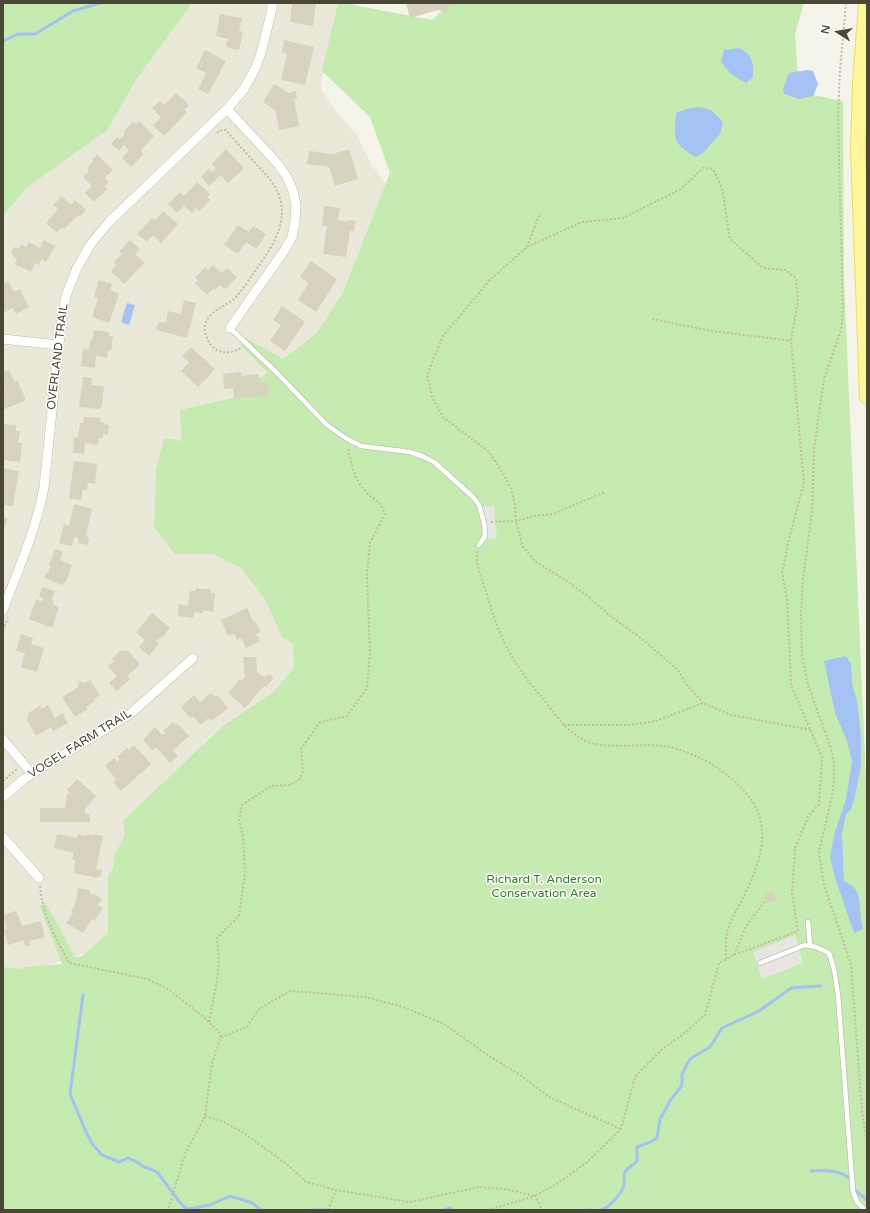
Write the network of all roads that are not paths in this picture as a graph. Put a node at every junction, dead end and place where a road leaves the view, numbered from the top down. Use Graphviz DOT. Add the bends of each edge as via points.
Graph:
graph roads {
  1 [pos="272,3"];
  2 [pos="866,3"];
  3 [pos="227,109"];
  4 [pos="230,328"];
  5 [pos="3,339"];
  6 [pos="58,345"];
  7 [pos="867,397"];
  8 [pos="479,545"];
  9 [pos="6,613"];
  10 [pos="193,658"];
  11 [pos="3,739"];
  12 [pos="32,774"];
  13 [pos="3,797"];
  14 [pos="3,837"];
  15 [pos="39,878"];
  16 [pos="808,922"];
  17 [pos="810,946"];
  18 [pos="760,963"];
  19 [pos="865,1210"];
  1 -- 3 [label="street, OVERLAND TRAIL" via="261,54 255,69 244,90"];
  2 -- 7 [label="main road" via="858,150"];
  3 -- 4 [label="street" via="278,164 287,177 296,206 296,222 292,237"];
  3 -- 6 [label="street, OVERLAND TRAIL" via="120,211 90,245 76,270 66,296"];
  4 -- 8 [label="lane" via="328,425 347,440 361,446 410,452 434,462 479,505 485,536"];
  5 -- 6 [label="street"];
  6 -- 9 [label="street, OVERLAND TRAIL" via="44,488"];
  10 -- 12 [label="street, VOGEL FARM TRAIL" via="130,714"];
  11 -- 12 [label="street"];
  12 -- 13 [label="street, VOGEL FARM TRAIL"];
  14 -- 15 [label="street"];
  16 -- 17 [label="lane"];
  17 -- 18 [label="lane" via="805,945"];
  17 -- 19 [label="lane" via="830,953 834,969 853,1192"];
}
